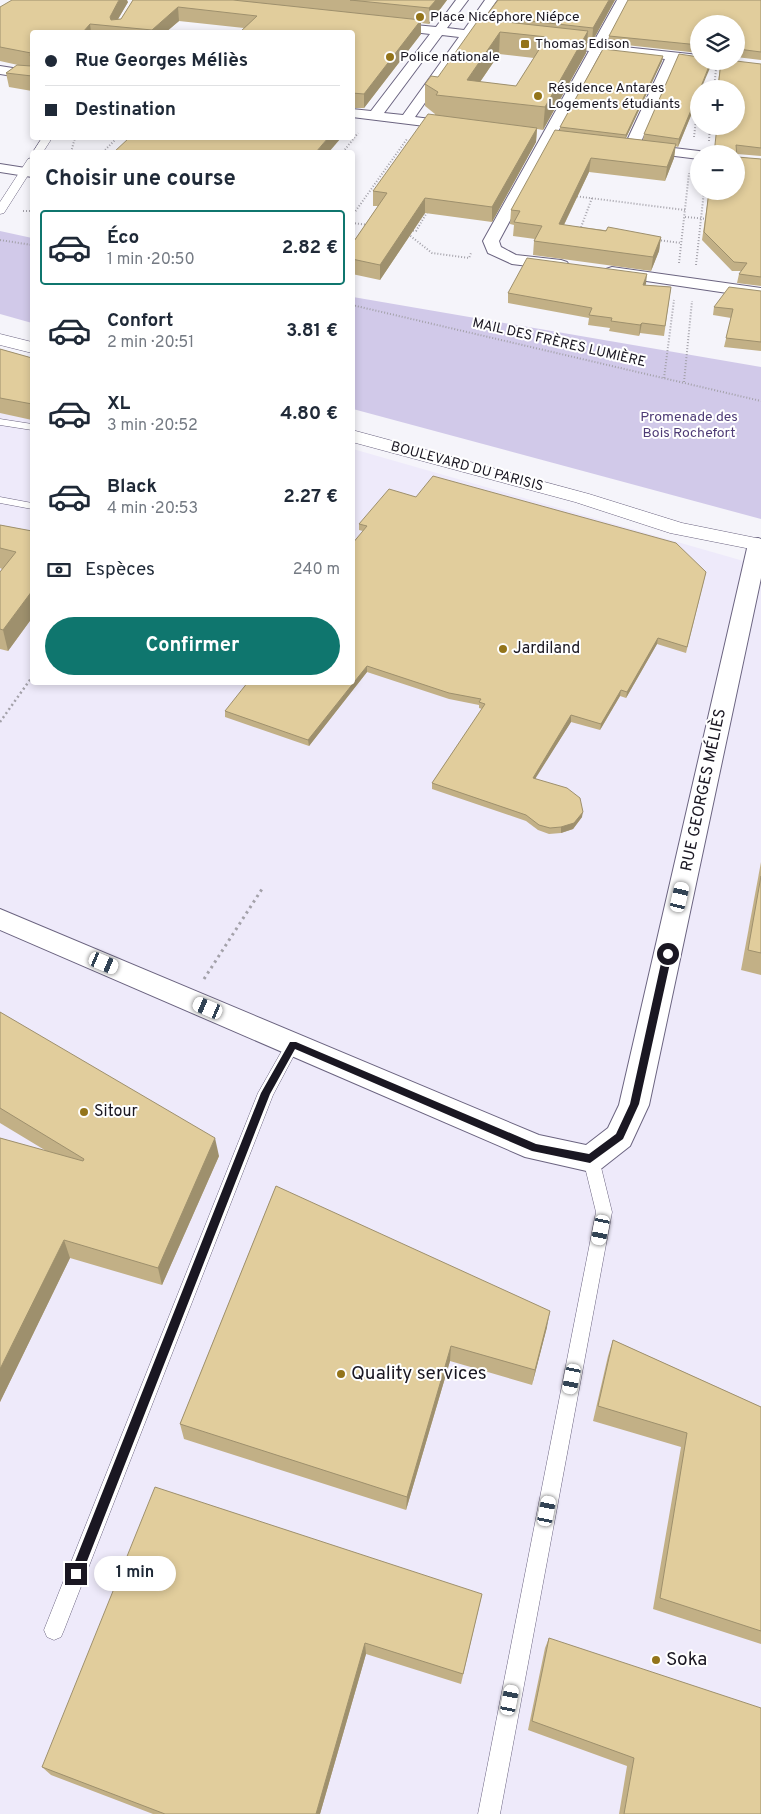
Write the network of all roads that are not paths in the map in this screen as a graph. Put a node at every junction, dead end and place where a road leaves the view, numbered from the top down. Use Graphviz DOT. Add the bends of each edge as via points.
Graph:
graph roads {
  1 [pos="462,0"];
  2 [pos="492,0"];
  3 [pos="623,0"];
  4 [pos="376,24"];
  5 [pos="438,31"];
  6 [pos="467,34"];
  7 [pos="514,39"];
  8 [pos="570,45"];
  9 [pos="595,48"];
  10 [pos="673,56"];
  11 [pos="690,58"];
  12 [pos="0,70"];
  13 [pos="30,75"];
  14 [pos="355,113"];
  15 [pos="375,116"];
  16 [pos="409,126"];
  17 [pos="471,128"];
  18 [pos="529,135"];
  19 [pos="554,138"];
  20 [pos="613,145"];
  21 [pos="631,147"];
  22 [pos="690,154"];
  23 [pos="0,168"];
  24 [pos="30,169"];
  25 [pos="0,211"];
  26 [pos="581,268"];
  27 [pos="600,270"];
  28 [pos="761,293"];
  29 [pos="0,339"];
  30 [pos="30,347"];
  31 [pos="0,422"];
  32 [pos="30,427"];
  33 [pos="355,437"];
  34 [pos="0,500"];
  35 [pos="30,506"];
  36 [pos="759,544"];
  37 [pos="0,919"];
  38 [pos="293,1044"];
  39 [pos="590,1159"];
  40 [pos="54,1630"];
  41 [pos="489,1814"];
  1 -- 5 [label="street"];
  2 -- 6 [label="street"];
  3 -- 9 [label="street"];
  4 -- 5 [label="street"];
  5 -- 6 [label="street"];
  5 -- 15 [label="street"];
  6 -- 7 [label="street"];
  6 -- 16 [label="street"];
  8 -- 9 [label="street"];
  9 -- 10 [label="street"];
  9 -- 19 [label="street"];
  10 -- 11 [label="street"];
  10 -- 21 [label="street"];
  12 -- 13 [label="street"];
  14 -- 15 [label="street"];
  15 -- 16 [label="street"];
  16 -- 17 [label="street"];
  18 -- 19 [label="street"];
  19 -- 26 [label="street" via="491,241 494,250 512,259"];
  20 -- 21 [label="street"];
  21 -- 22 [label="street"];
  23 -- 24 [label="street"];
  24 -- 25 [label="street"];
  27 -- 28 [label="street"];
  29 -- 30 [label="street"];
  31 -- 32 [label="lane"];
  33 -- 36 [label="street, BOULEVARD DU PARISIS" via="582,498 678,528"];
  34 -- 35 [label="lane"];
  36 -- 39 [label="street, RUE GEORGES MÉLIÈS" via="634,1104 619,1137"];
  37 -- 38 [label="street"];
  38 -- 39 [label="street" via="536,1148"];
  38 -- 40 [label="lane" via="266,1093"];
  39 -- 41 [label="lane" via="604,1212"];
}
